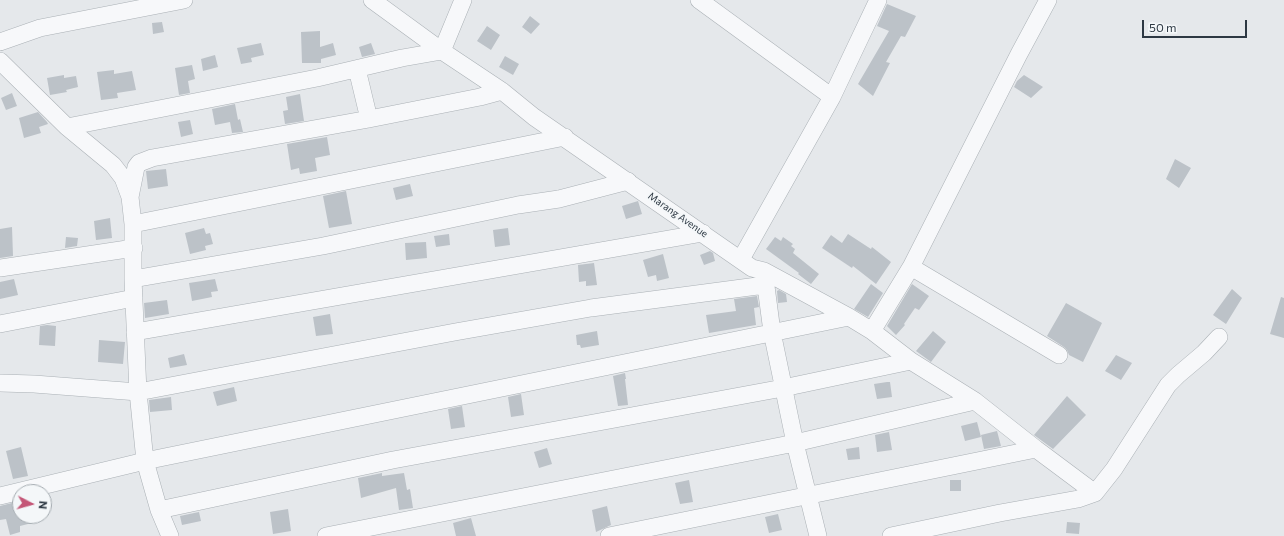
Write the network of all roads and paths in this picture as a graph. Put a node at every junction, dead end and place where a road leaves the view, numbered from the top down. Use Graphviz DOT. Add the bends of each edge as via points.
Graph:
graph roads {
  1 [pos="184,0"];
  2 [pos="372,0"];
  3 [pos="463,0"];
  4 [pos="699,0"];
  5 [pos="878,0"];
  6 [pos="1048,0"];
  7 [pos="0,42"];
  8 [pos="442,51"];
  9 [pos="0,61"];
  10 [pos="357,69"];
  11 [pos="502,90"];
  12 [pos="832,97"];
  13 [pos="369,119"];
  14 [pos="67,127"];
  15 [pos="565,138"];
  16 [pos="628,181"];
  17 [pos="130,197"];
  18 [pos="133,224"];
  19 [pos="703,233"];
  20 [pos="134,248"];
  21 [pos="741,259"];
  22 [pos="911,267"];
  23 [pos="0,268"];
  24 [pos="765,278"];
  25 [pos="133,279"];
  26 [pos="134,298"];
  27 [pos="849,317"];
  28 [pos="0,324"];
  29 [pos="135,332"];
  30 [pos="772,332"];
  31 [pos="872,332"];
  32 [pos="1218,337"];
  33 [pos="1059,356"];
  34 [pos="911,360"];
  35 [pos="0,383"];
  36 [pos="783,388"];
  37 [pos="138,392"];
  38 [pos="975,401"];
  39 [pos="795,443"];
  40 [pos="1036,450"];
  41 [pos="145,461"];
  42 [pos="1095,493"];
  43 [pos="0,496"];
  44 [pos="808,496"];
  45 [pos="159,510"];
  46 [pos="170,536"];
  47 [pos="326,536"];
  48 [pos="609,536"];
  49 [pos="818,536"];
  50 [pos="891,536"];
  1 -- 7 [label="street" via="40,28"];
  2 -- 8 [label="street, Marang Avenue"];
  3 -- 8 [label="street"];
  4 -- 12 [label="street"];
  5 -- 12 [label="street"];
  6 -- 22 [label="street"];
  8 -- 10 [label="street"];
  8 -- 11 [label="street, Marang Avenue"];
  9 -- 14 [label="street"];
  10 -- 13 [label="street"];
  10 -- 14 [label="street"];
  11 -- 13 [label="street" via="480,97"];
  11 -- 15 [label="street, Marang Avenue" via="534,117"];
  12 -- 21 [label="street"];
  13 -- 17 [label="street" via="152,158 139,163 136,168"];
  14 -- 17 [label="street" via="113,165 123,178"];
  15 -- 16 [label="street, Marang Avenue"];
  15 -- 18 [label="street"];
  16 -- 19 [label="street, Marang Avenue"];
  16 -- 25 [label="street" via="559,199 518,205 323,246"];
  17 -- 18 [label="street"];
  18 -- 20 [label="street"];
  19 -- 21 [label="street, Marang Avenue"];
  19 -- 29 [label="street"];
  20 -- 23 [label="street"];
  20 -- 25 [label="street"];
  21 -- 24 [label="street, Marang Avenue"];
  22 -- 31 [label="street"];
  22 -- 33 [label="street"];
  24 -- 27 [label="street, Marang Avenue"];
  24 -- 30 [label="street"];
  24 -- 37 [label="street" via="454,332"];
  25 -- 26 [label="street"];
  26 -- 28 [label="street"];
  26 -- 29 [label="street"];
  27 -- 30 [label="street"];
  27 -- 31 [label="street, Marang Avenue"];
  29 -- 37 [label="street"];
  30 -- 36 [label="street"];
  30 -- 41 [label="street"];
  31 -- 34 [label="street, Marang Avenue"];
  32 -- 42 [label="street" via="1168,385 1114,469"];
  34 -- 36 [label="street"];
  34 -- 38 [label="street, Marang Avenue"];
  35 -- 37 [label="street"];
  36 -- 39 [label="street"];
  36 -- 45 [label="street" via="393,460"];
  37 -- 41 [label="street"];
  38 -- 39 [label="street"];
  38 -- 40 [label="street, Marang Avenue"];
  39 -- 44 [label="street"];
  39 -- 47 [label="street"];
  40 -- 42 [label="street, Marang Avenue"];
  40 -- 44 [label="street"];
  41 -- 43 [label="street"];
  41 -- 45 [label="street"];
  42 -- 50 [label="street" via="1078,499"];
  44 -- 48 [label="street"];
  44 -- 49 [label="street"];
  45 -- 46 [label="street"];
}
